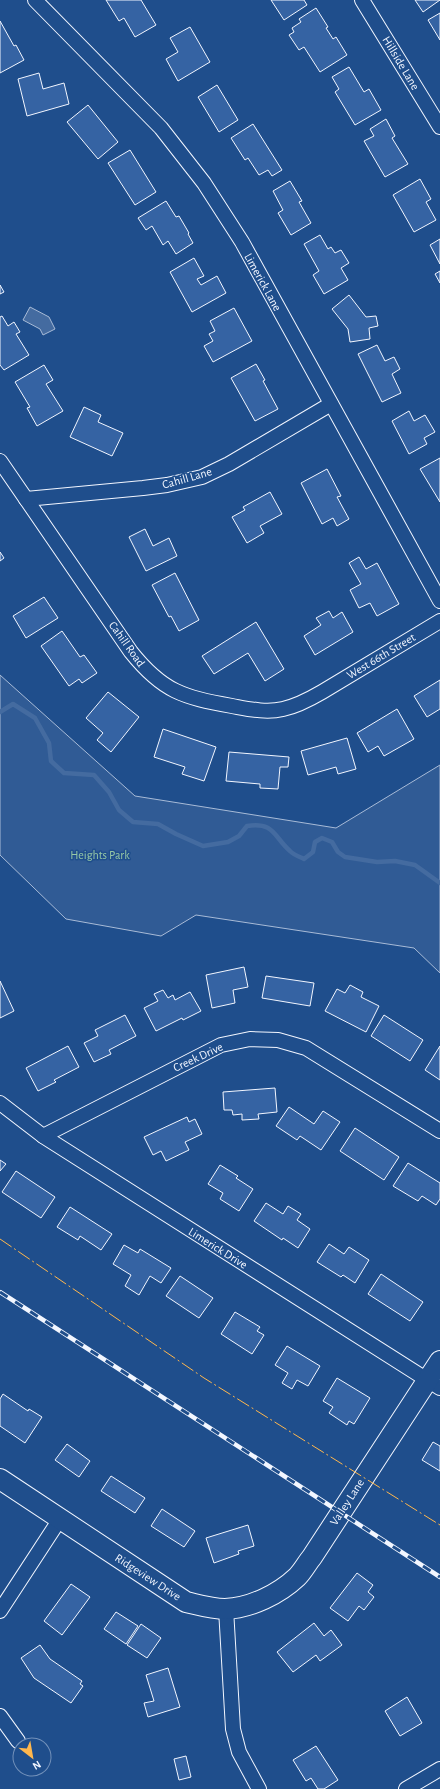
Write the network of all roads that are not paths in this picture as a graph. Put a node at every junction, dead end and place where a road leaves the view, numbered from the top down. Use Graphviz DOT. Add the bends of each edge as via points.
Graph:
graph roads {
  1 [pos="35,0"];
  2 [pos="362,0"];
  3 [pos="440,127"];
  4 [pos="331,404"];
  5 [pos="0,461"];
  6 [pos="26,498"];
  7 [pos="440,601"];
  8 [pos="440,621"];
  9 [pos="322,692"];
  10 [pos="0,1103"];
  11 [pos="440,1131"];
  12 [pos="43,1136"];
  13 [pos="440,1361"];
  14 [pos="434,1384"];
  15 [pos="0,1479"];
  16 [pos="60,1519"];
  17 [pos="226,1609"];
  18 [pos="0,1611"];
  19 [pos="0,1716"];
  20 [pos="15,1737"];
  21 [pos="440,1769"];
  22 [pos="260,1789"];
  23 [pos="406,1789"];
  1 -- 4 [label="street, Limerick Lane" via="161,128 204,183 242,242"];
  2 -- 3 [label="street, Hillside Lane"];
  4 -- 6 [label="street, Cahill Lane" via="202,477 143,488"];
  4 -- 7 [label="street, Limerick Lane"];
  5 -- 6 [label="street, Cahill Road"];
  6 -- 9 [label="street, Cahill Road" via="131,652 161,683 179,694 199,700 262,711 303,703"];
  8 -- 9 [label="street, West 66th Street"];
  10 -- 12 [label="street, Limerick Drive"];
  11 -- 12 [label="street, Creek Drive" via="306,1048 278,1040 250,1039 221,1045"];
  12 -- 14 [label="street, Limerick Drive"];
  13 -- 14 [label="street, Valley Lane"];
  14 -- 17 [label="street, Valley Lane" via="297,1576 277,1592 256,1602"];
  15 -- 16 [label="street, Ridgeview Drive"];
  16 -- 17 [label="street, Ridgeview Drive" via="186,1602"];
  16 -- 18 [label="street"];
  17 -- 22 [label="street" via="233,1729 239,1752"];
  19 -- 20 [label="street"];
  21 -- 23 [label="street"];
}
